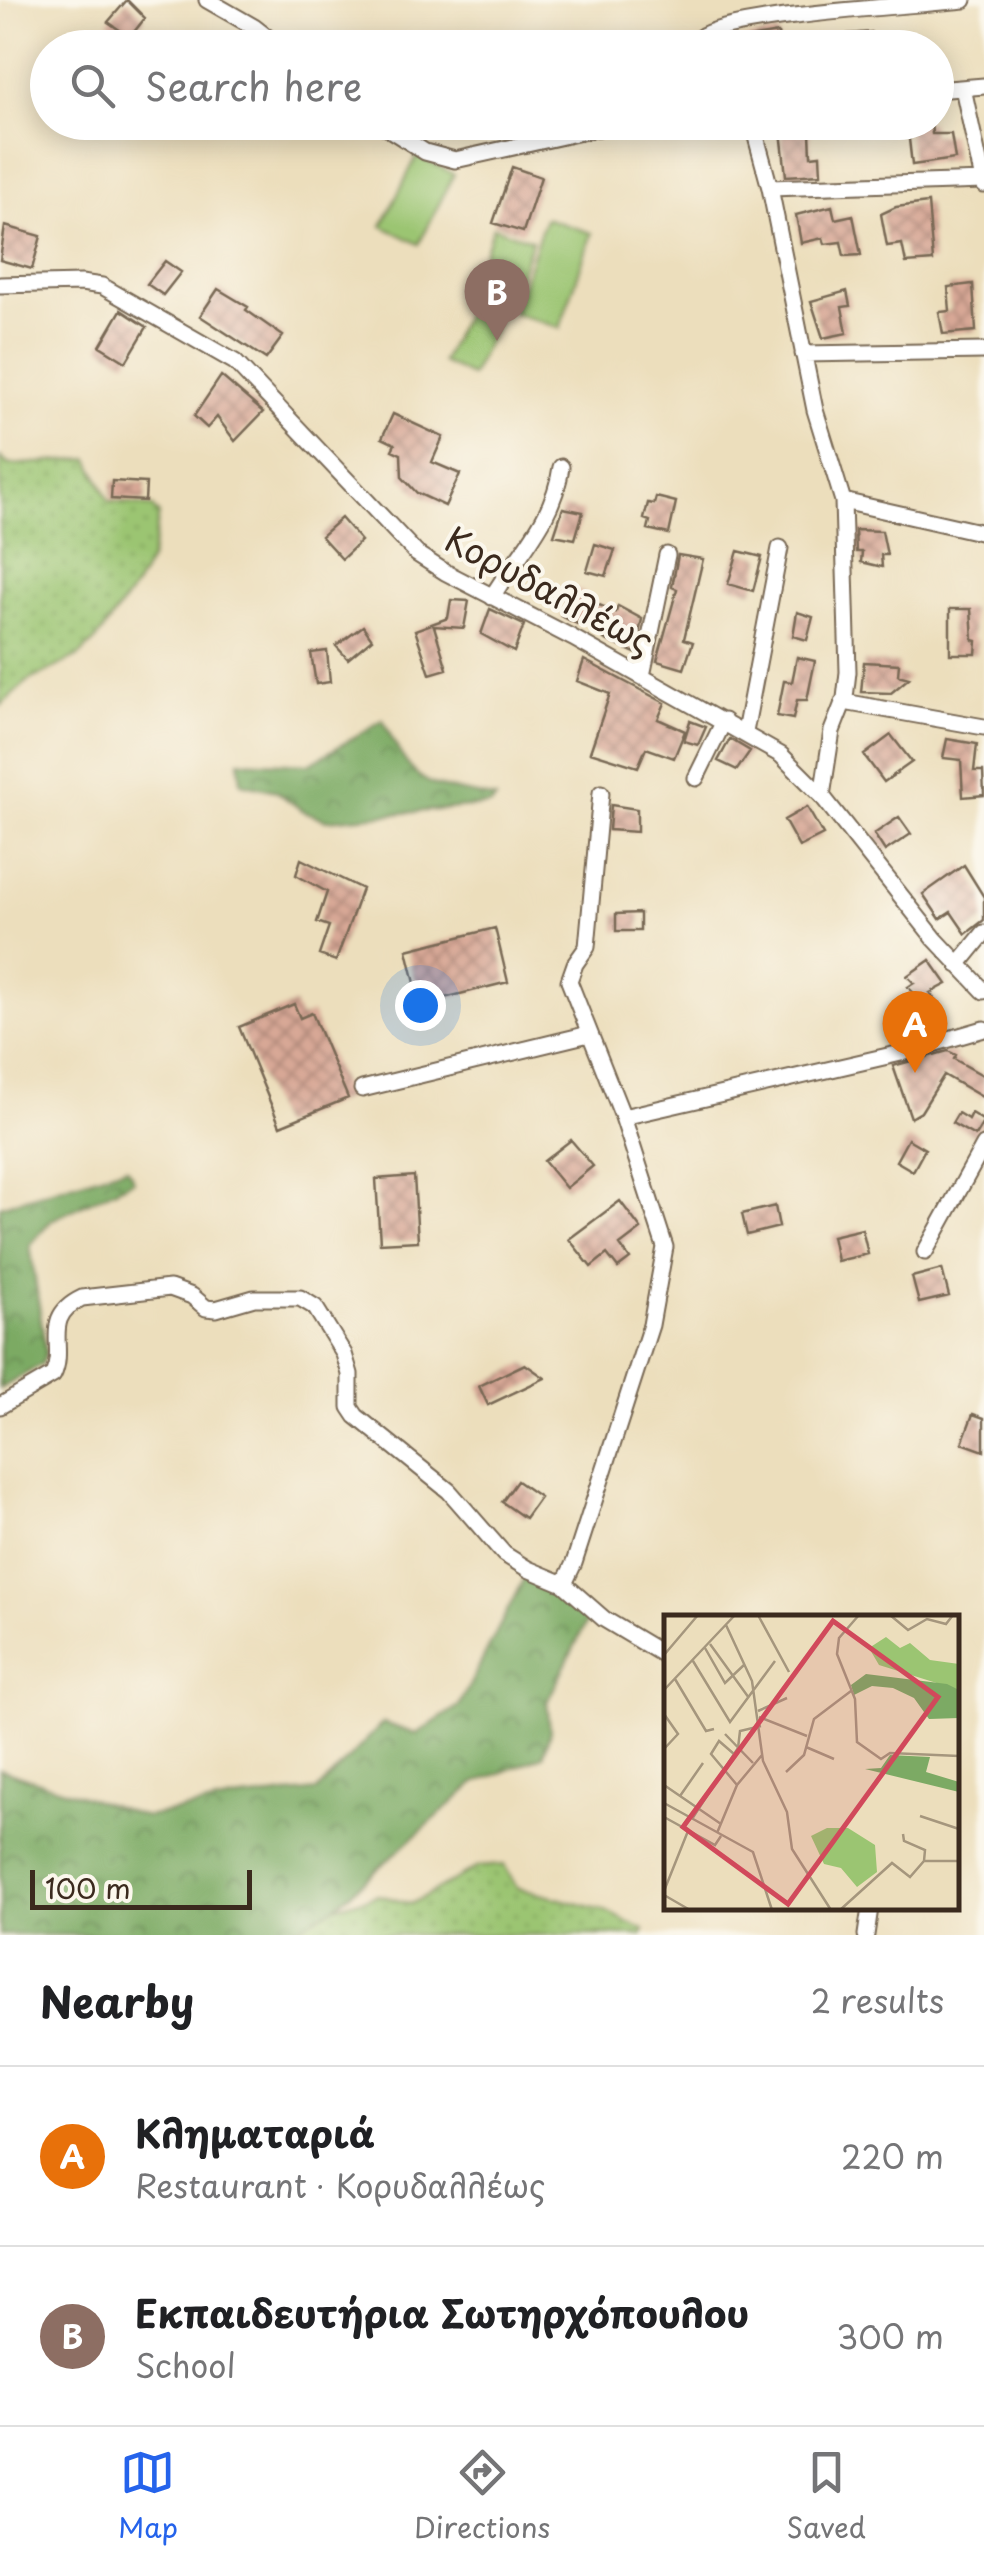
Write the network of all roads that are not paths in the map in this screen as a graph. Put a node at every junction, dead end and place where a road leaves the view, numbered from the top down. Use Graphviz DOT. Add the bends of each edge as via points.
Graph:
graph roads {
  1 [pos="207,0"];
  2 [pos="964,0"];
  3 [pos="938,1"];
  4 [pos="257,30"];
  5 [pos="709,30"];
  6 [pos="984,86"];
  7 [pos="963,88"];
  8 [pos="954,89"];
  9 [pos="406,140"];
  10 [pos="545,140"];
  11 [pos="757,140"];
  12 [pos="984,182"];
  13 [pos="770,188"];
  14 [pos="0,284"];
  15 [pos="984,351"];
  16 [pos="803,354"];
  17 [pos="561,468"];
  18 [pos="842,501"];
  19 [pos="984,533"];
  20 [pos="780,548"];
  21 [pos="667,555"];
  22 [pos="492,598"];
  23 [pos="642,676"];
  24 [pos="844,702"];
  25 [pos="724,721"];
  26 [pos="984,727"];
  27 [pos="745,732"];
  28 [pos="696,778"];
  29 [pos="601,793"];
  30 [pos="822,796"];
  31 [pos="984,933"];
  32 [pos="958,966"];
  33 [pos="984,991"];
  34 [pos="984,1028"];
  35 [pos="588,1034"];
  36 [pos="362,1089"];
  37 [pos="623,1116"];
  38 [pos="984,1145"];
  39 [pos="925,1252"];
  40 [pos="0,1406"];
  41 [pos="564,1584"];
  42 [pos="664,1655"];
  43 [pos="870,1910"];
  44 [pos="866,1935"];
  1 -- 4 [label="street"];
  2 -- 3 [label="street"];
  3 -- 5 [label="street"];
  6 -- 7 [label="street"];
  7 -- 8 [label="street"];
  7 -- 12 [label="street"];
  9 -- 10 [label="street" via="455,160"];
  11 -- 13 [label="street"];
  12 -- 13 [label="street"];
  13 -- 16 [label="street"];
  14 -- 22 [label="street, Κορυδαλλέως" via="97,285 223,354 408,546"];
  15 -- 16 [label="street"];
  16 -- 18 [label="street"];
  17 -- 22 [label="street" via="544,524"];
  18 -- 19 [label="street"];
  18 -- 24 [label="street"];
  20 -- 27 [label="street"];
  21 -- 23 [label="street"];
  22 -- 23 [label="street, Κορυδαλλέως"];
  23 -- 25 [label="street, Κορυδαλλέως"];
  24 -- 26 [label="street"];
  24 -- 30 [label="street" via="832,731"];
  25 -- 27 [label="street, Κορυδαλλέως"];
  25 -- 28 [label="street"];
  27 -- 30 [label="street, Κορυδαλλέως" via="792,764"];
  29 -- 35 [label="street" via="588,947 569,981"];
  30 -- 32 [label="street, Κορυδαλλέως"];
  31 -- 32 [label="street"];
  32 -- 33 [label="street, Κορυδαλλέως"];
  34 -- 37 [label="street"];
  35 -- 36 [label="street"];
  35 -- 37 [label="street"];
  37 -- 41 [label="street" via="664,1247 651,1324"];
  38 -- 39 [label="street"];
  40 -- 41 [label="street" via="53,1375 58,1321 82,1298 170,1288 216,1309 254,1298 300,1298 315,1307 344,1354 356,1416 449,1490 504,1554"];
  41 -- 42 [label="street" via="604,1619"];
  43 -- 44 [label="street"];
}
